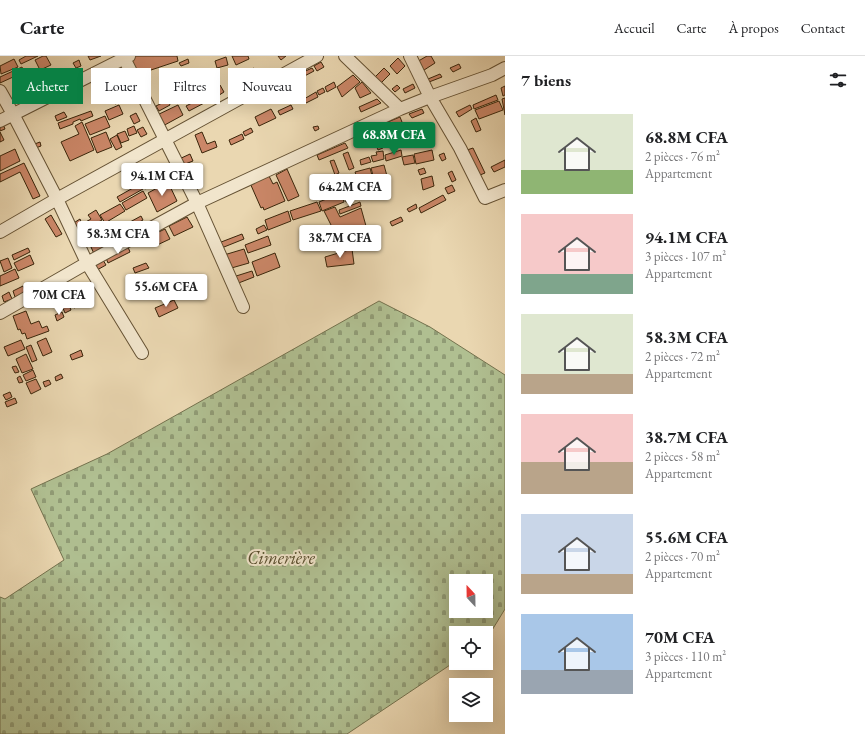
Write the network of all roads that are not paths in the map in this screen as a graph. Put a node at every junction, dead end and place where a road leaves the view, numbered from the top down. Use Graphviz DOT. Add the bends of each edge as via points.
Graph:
graph roads {
  1 [pos="317,56"];
  2 [pos="344,56"];
  3 [pos="410,56"];
  4 [pos="125,57"];
  5 [pos="301,60"];
  6 [pos="505,68"];
  7 [pos="0,91"];
  8 [pos="430,97"];
  9 [pos="400,109"];
  10 [pos="13,114"];
  11 [pos="0,121"];
  12 [pos="165,140"];
  13 [pos="505,190"];
  14 [pos="57,199"];
  15 [pos="197,203"];
  16 [pos="0,232"];
  17 [pos="87,263"];
  18 [pos="243,307"];
  19 [pos="0,313"];
  20 [pos="142,353"];
  1 -- 5 [label="street"];
  2 -- 9 [label="street"];
  3 -- 8 [label="street"];
  4 -- 10 [label="street"];
  4 -- 12 [label="street"];
  5 -- 12 [label="street"];
  6 -- 8 [label="street"];
  7 -- 10 [label="street"];
  8 -- 9 [label="street"];
  8 -- 13 [label="street" via="485,198"];
  9 -- 15 [label="street"];
  10 -- 11 [label="street"];
  10 -- 14 [label="street"];
  12 -- 14 [label="street"];
  12 -- 15 [label="street"];
  14 -- 16 [label="street"];
  14 -- 17 [label="street"];
  15 -- 17 [label="street"];
  15 -- 18 [label="street"];
  17 -- 19 [label="street"];
  17 -- 20 [label="street"];
}
